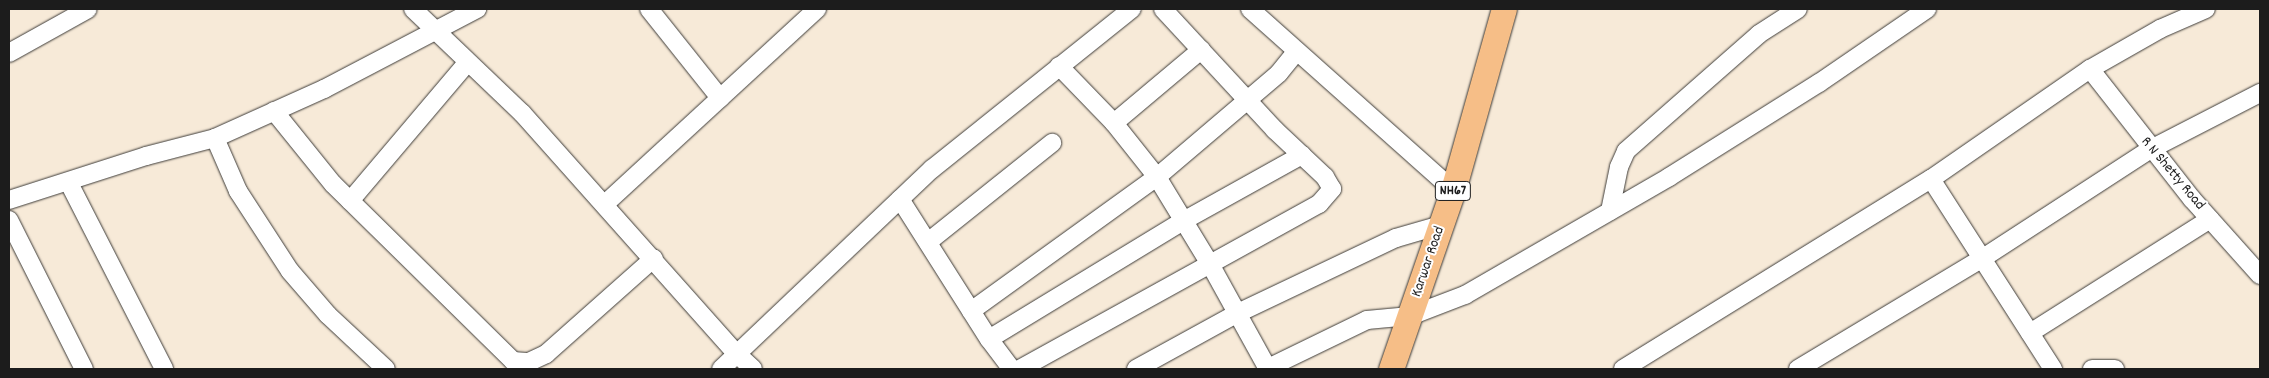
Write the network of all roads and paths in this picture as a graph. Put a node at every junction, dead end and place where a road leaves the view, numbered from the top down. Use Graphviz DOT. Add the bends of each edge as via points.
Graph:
graph roads {
  1 [pos="413,9"];
  2 [pos="477,9"];
  3 [pos="649,9"];
  4 [pos="817,9"];
  5 [pos="1132,9"];
  6 [pos="1164,9"];
  7 [pos="1250,9"];
  8 [pos="1504,9"];
  9 [pos="1798,9"];
  10 [pos="1927,9"];
  11 [pos="2206,9"];
  12 [pos="78,11"];
  13 [pos="434,30"];
  14 [pos="1202,50"];
  15 [pos="1297,51"];
  16 [pos="9,53"];
  17 [pos="468,62"];
  18 [pos="1059,66"];
  19 [pos="2090,69"];
  20 [pos="2260,93"];
  21 [pos="720,98"];
  22 [pos="1248,100"];
  23 [pos="274,111"];
  24 [pos="1114,123"];
  25 [pos="215,138"];
  26 [pos="1052,143"];
  27 [pos="2151,149"];
  28 [pos="1302,156"];
  29 [pos="1156,177"];
  30 [pos="1931,179"];
  31 [pos="69,183"];
  32 [pos="1453,190"];
  33 [pos="900,199"];
  34 [pos="9,200"];
  35 [pos="350,201"];
  36 [pos="606,204"];
  37 [pos="1610,212"];
  38 [pos="2210,219"];
  39 [pos="9,220"];
  40 [pos="1185,220"];
  41 [pos="1441,225"];
  42 [pos="928,242"];
  43 [pos="654,258"];
  44 [pos="1983,258"];
  45 [pos="1210,264"];
  46 [pos="2260,275"];
  47 [pos="971,311"];
  48 [pos="1238,314"];
  49 [pos="1410,316"];
  50 [pos="2030,333"];
  51 [pos="989,338"];
  52 [pos="736,353"];
  53 [pos="382,368"];
  54 [pos="84,369"];
  55 [pos="164,369"];
  56 [pos="721,369"];
  57 [pos="754,369"];
  58 [pos="1012,369"];
  59 [pos="1020,369"];
  60 [pos="1136,369"];
  61 [pos="1267,369"];
  62 [pos="1391,369"];
  63 [pos="1623,369"];
  64 [pos="1798,369"];
  65 [pos="2053,369"];
  1 -- 13 [label="street"];
  2 -- 13 [label="street"];
  3 -- 21 [label="street"];
  4 -- 21 [label="street"];
  5 -- 18 [label="street"];
  6 -- 14 [label="street"];
  7 -- 15 [label="street"];
  8 -- 32 [label="highway, Karwar Road / NH67"];
  9 -- 37 [label="street" via="1759,34 1626,151 1619,167"];
  10 -- 37 [label="street" via="1820,84"];
  11 -- 19 [label="street" via="2160,29"];
  12 -- 16 [label="street"];
  13 -- 17 [label="street"];
  13 -- 23 [label="street"];
  14 -- 22 [label="street"];
  14 -- 24 [label="street"];
  15 -- 22 [label="street"];
  15 -- 32 [label="street"];
  17 -- 35 [label="street"];
  17 -- 36 [label="street" via="522,113"];
  18 -- 24 [label="street"];
  18 -- 33 [label="street"];
  19 -- 27 [label="street, R N Shetty Road"];
  19 -- 30 [label="street"];
  20 -- 27 [label="street"];
  21 -- 36 [label="street"];
  22 -- 28 [label="street"];
  22 -- 29 [label="street"];
  23 -- 25 [label="street"];
  23 -- 35 [label="street"];
  24 -- 29 [label="street"];
  25 -- 31 [label="street" via="146,156"];
  25 -- 53 [label="street" via="238,192 290,271 328,315"];
  26 -- 42 [label="street"];
  27 -- 38 [label="street, R N Shetty Road"];
  27 -- 44 [label="street"];
  28 -- 40 [label="street"];
  28 -- 45 [label="street" via="1330,182 1329,196"];
  29 -- 40 [label="street"];
  29 -- 47 [label="street"];
  30 -- 44 [label="street"];
  30 -- 63 [label="street"];
  31 -- 34 [label="street"];
  31 -- 55 [label="street"];
  32 -- 41 [label="highway, Karwar Road / NH67"];
  33 -- 42 [label="street"];
  33 -- 52 [label="street"];
  35 -- 43 [label="street" via="513,361 529,362 546,354"];
  36 -- 43 [label="street"];
  37 -- 49 [label="street" via="1465,295"];
  38 -- 46 [label="street, R N Shetty Road"];
  38 -- 50 [label="street"];
  39 -- 54 [label="street"];
  40 -- 45 [label="street"];
  40 -- 51 [label="street"];
  41 -- 48 [label="street" via="1396,238"];
  41 -- 49 [label="highway, Karwar Road / NH67"];
  42 -- 47 [label="street"];
  43 -- 52 [label="street"];
  44 -- 50 [label="street"];
  44 -- 64 [label="street"];
  45 -- 48 [label="street"];
  45 -- 59 [label="street"];
  47 -- 51 [label="street"];
  48 -- 60 [label="street"];
  48 -- 61 [label="street"];
  49 -- 61 [label="street" via="1367,320"];
  49 -- 62 [label="highway, Karwar Road / NH67"];
  50 -- 65 [label="street"];
  51 -- 58 [label="street"];
  52 -- 56 [label="street"];
  52 -- 57 [label="street"];
}
